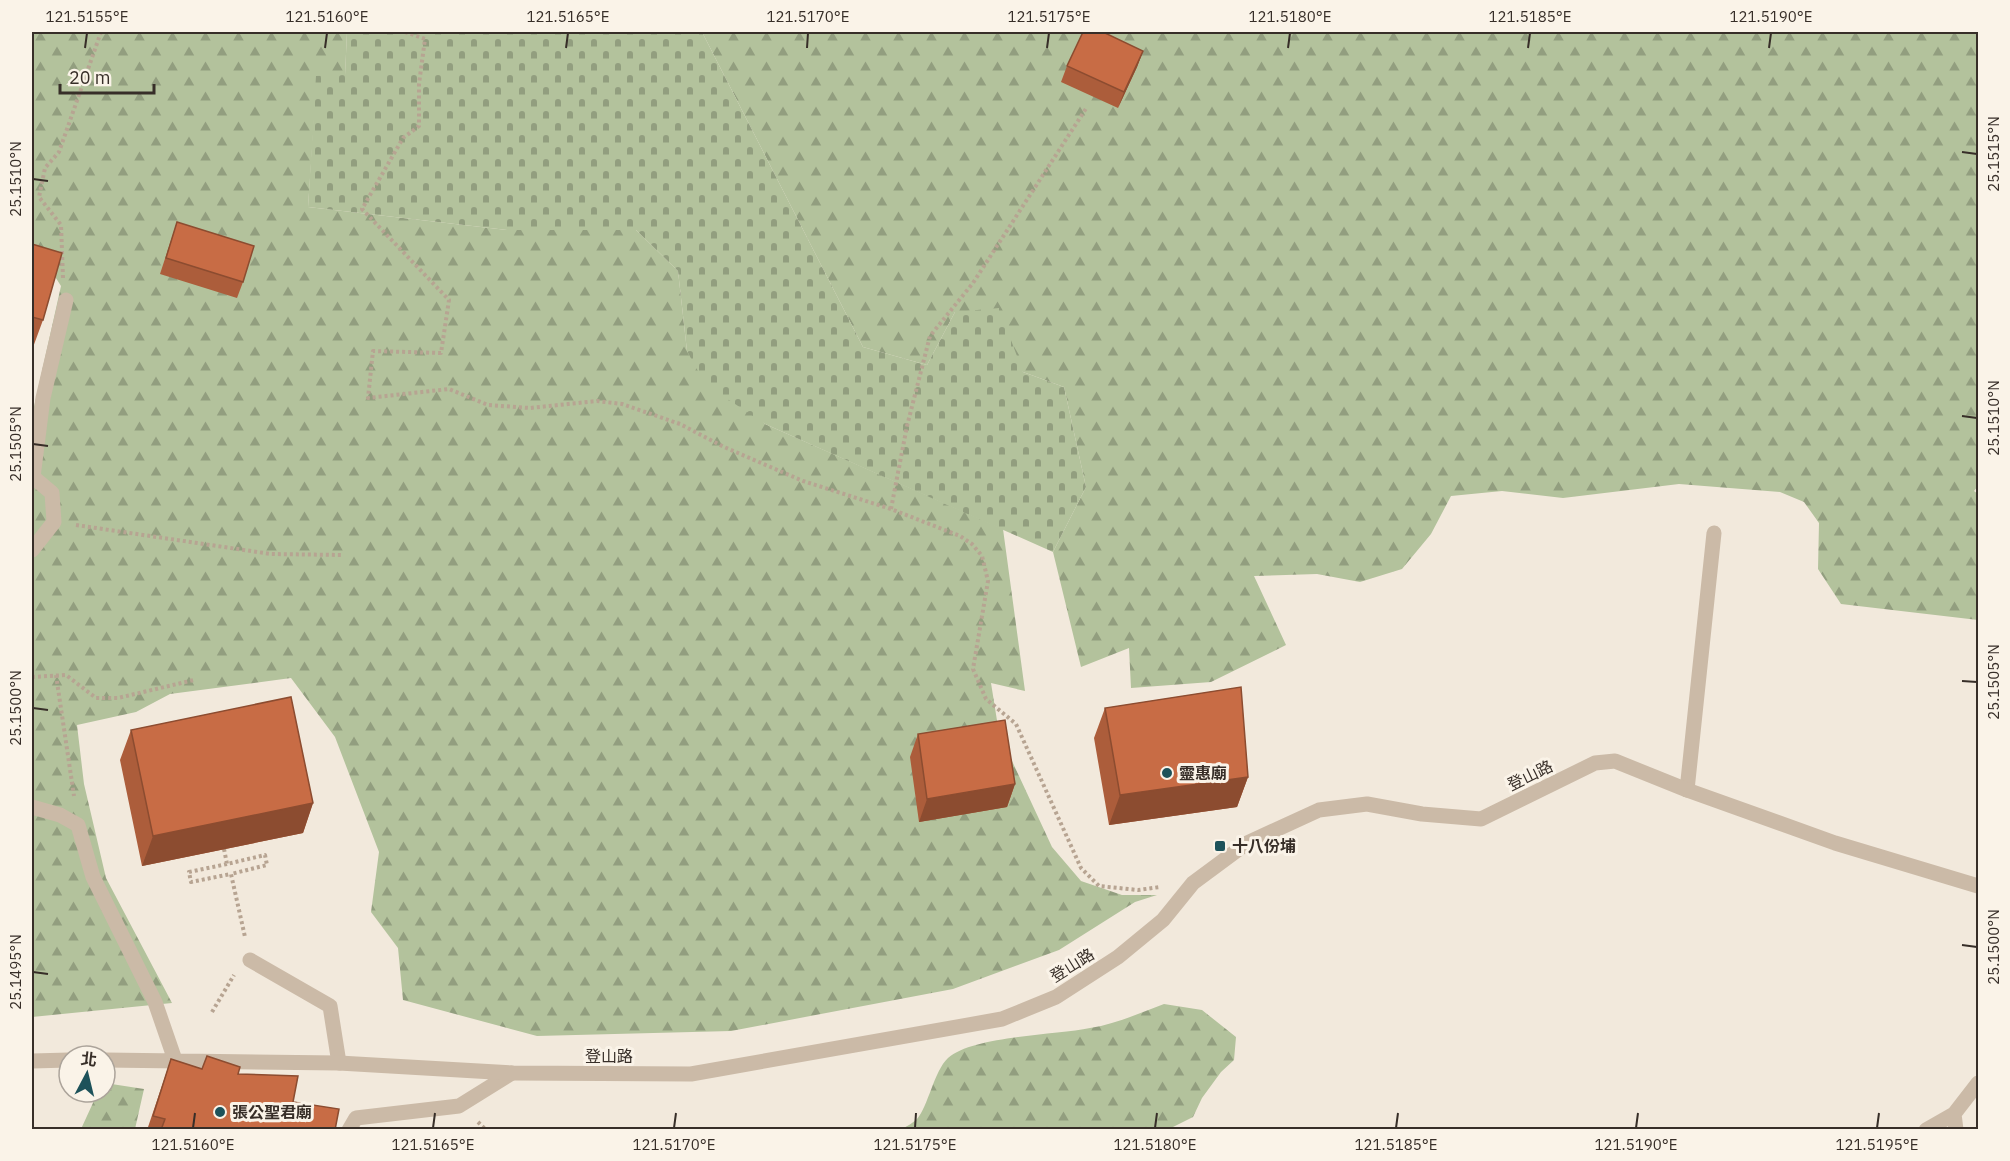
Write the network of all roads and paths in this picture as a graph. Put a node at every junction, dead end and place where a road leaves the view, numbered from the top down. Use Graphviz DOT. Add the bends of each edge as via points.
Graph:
graph roads {
  1 [pos="101,32"];
  2 [pos="405,32"];
  3 [pos="1087,107"];
  4 [pos="66,300"];
  5 [pos="891,509"];
  6 [pos="54,522"];
  7 [pos="1714,533"];
  8 [pos="32,550"];
  9 [pos="342,555"];
  10 [pos="56,675"];
  11 [pos="32,677"];
  12 [pos="194,680"];
  13 [pos="1687,790"];
  14 [pos="32,807"];
  15 [pos="78,825"];
  16 [pos="224,849"];
  17 [pos="227,864"];
  18 [pos="231,874"];
  19 [pos="1193,883"];
  20 [pos="1978,886"];
  21 [pos="250,960"];
  22 [pos="212,1012"];
  23 [pos="57,1060"];
  24 [pos="117,1060"];
  25 [pos="175,1060"];
  26 [pos="32,1061"];
  27 [pos="339,1063"];
  28 [pos="512,1073"];
  29 [pos="1978,1083"];
  30 [pos="1955,1122"];
  31 [pos="349,1130"];
  32 [pos="1926,1130"];
  1 -- 4 [label="path" via="59,152 45,168 39,197 61,225"];
  2 -- 5 [label="path" via="425,39 419,126 403,138 362,209 449,300 441,353 373,351 368,398 449,389 488,405 530,408 597,401 622,404 680,424 802,481"];
  3 -- 5 [label="path" via="973,283 930,336"];
  4 -- 6 [label="street" via="43,399 33,477 52,493"];
  5 -- 19 [label="path" via="960,536 982,556 988,581 973,669 986,699 1016,724 1081,868 1099,885 1138,890"];
  6 -- 8 [label="street"];
  6 -- 9 [label="path" via="271,554"];
  7 -- 13 [label="street"];
  10 -- 11 [label="path"];
  10 -- 12 [label="path" via="66,675 96,698 118,698"];
  10 -- 15 [label="path"];
  13 -- 19 [label="street, 登山路" via="1615,761 1594,764 1481,819 1367,804 1319,810 1247,843"];
  13 -- 20 [label="street, 登山路" via="1835,843"];
  14 -- 15 [label="street"];
  15 -- 25 [label="street" via="93,877 155,1002"];
  16 -- 17 [label="path"];
  17 -- 18 [label="path" via="265,855 267,865"];
  17 -- 18 [label="path" via="189,872 191,882"];
  18 -- 21 [label="path"];
  19 -- 28 [label="street, 登山路" via="1163,920 1118,957 1056,997 1002,1018 691,1074"];
  21 -- 22 [label="path" via="238,967"];
  21 -- 27 [label="street" via="330,1006"];
  23 -- 26 [label="street"];
  24 -- 25 [label="street, 登山路"];
  25 -- 27 [label="street, 登山路"];
  27 -- 28 [label="street, 登山路"];
  28 -- 31 [label="street" via="459,1106 356,1118"];
  29 -- 30 [label="street"];
  30 -- 32 [label="street"];
}
